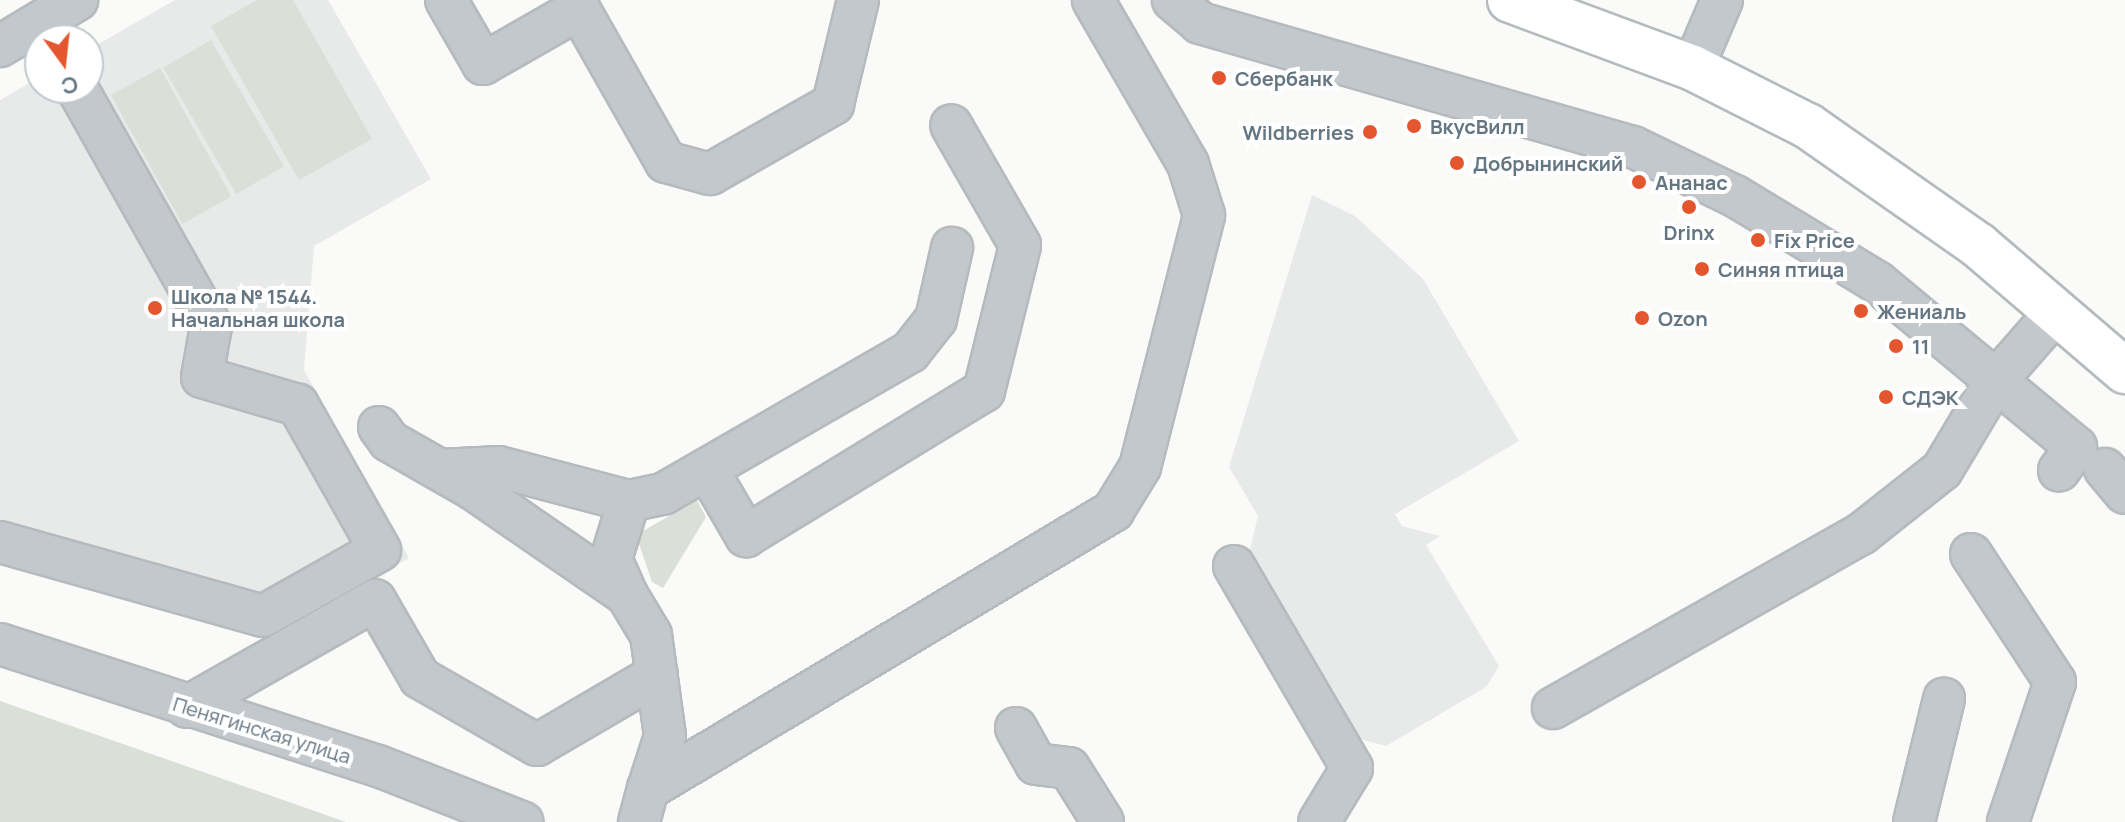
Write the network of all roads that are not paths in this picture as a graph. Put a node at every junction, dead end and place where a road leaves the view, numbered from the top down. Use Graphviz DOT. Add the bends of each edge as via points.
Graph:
graph roads {
  1 [pos="77,0"];
  2 [pos="446,0"];
  3 [pos="858,0"];
  4 [pos="1093,0"];
  5 [pos="1173,0"];
  6 [pos="1510,0"];
  7 [pos="1722,0"];
  8 [pos="0,46"];
  9 [pos="1693,68"];
  10 [pos="86,104"];
  11 [pos="951,125"];
  12 [pos="952,248"];
  13 [pos="2057,311"];
  14 [pos="2125,371"];
  15 [pos="1994,383"];
  16 [pos="379,427"];
  17 [pos="707,469"];
  18 [pos="440,470"];
  19 [pos="2059,470"];
  20 [pos="629,501"];
  21 [pos="0,542"];
  22 [pos="1971,554"];
  23 [pos="1234,566"];
  24 [pos="627,595"];
  25 [pos="0,644"];
  26 [pos="657,675"];
  27 [pos="1944,699"];
  28 [pos="187,707"];
  29 [pos="1553,708"];
  30 [pos="1016,728"];
  31 [pos="644,806"];
  32 [pos="522,822"];
  33 [pos="1103,822"];
  34 [pos="1319,822"];
  35 [pos="1914,822"];
  36 [pos="2008,822"];
  1 -- 8 [label="street"];
  2 -- 3 [label="street" via="483,64 579,9 666,162 710,174 833,104"];
  4 -- 31 [label="street" via="1188,164 1204,215 1140,467 1113,511"];
  5 -- 15 [label="street" via="1200,23 1633,147 1829,250"];
  6 -- 9 [label="main road"];
  7 -- 9 [label="street"];
  9 -- 13 [label="main road" via="1808,126 1888,177"];
  10 -- 21 [label="street" via="211,326 202,377 298,405 380,550 263,616"];
  11 -- 17 [label="street" via="1020,245 984,391 746,536"];
  12 -- 17 [label="street" via="936,319 910,352"];
  13 -- 14 [label="main road"];
  13 -- 15 [label="street"];
  15 -- 19 [label="street" via="2076,447"];
  15 -- 29 [label="street" via="1942,470 1861,534"];
  16 -- 18 [label="street"];
  17 -- 20 [label="street" via="663,494"];
  18 -- 20 [label="street" via="499,467"];
  18 -- 24 [label="street"];
  20 -- 24 [label="street" via="611,559"];
  22 -- 36 [label="street" via="2055,682"];
  23 -- 34 [label="street" via="1352,768"];
  24 -- 26 [label="street" via="651,635"];
  25 -- 28 [label="street, Пенягинская улица"];
  26 -- 28 [label="street" via="537,745 420,678 375,600"];
  26 -- 31 [label="street" via="665,736"];
  27 -- 35 [label="street"];
  28 -- 32 [label="street, Пенягинская улица" via="378,766"];
  30 -- 33 [label="street" via="1036,764 1069,768"];
}
